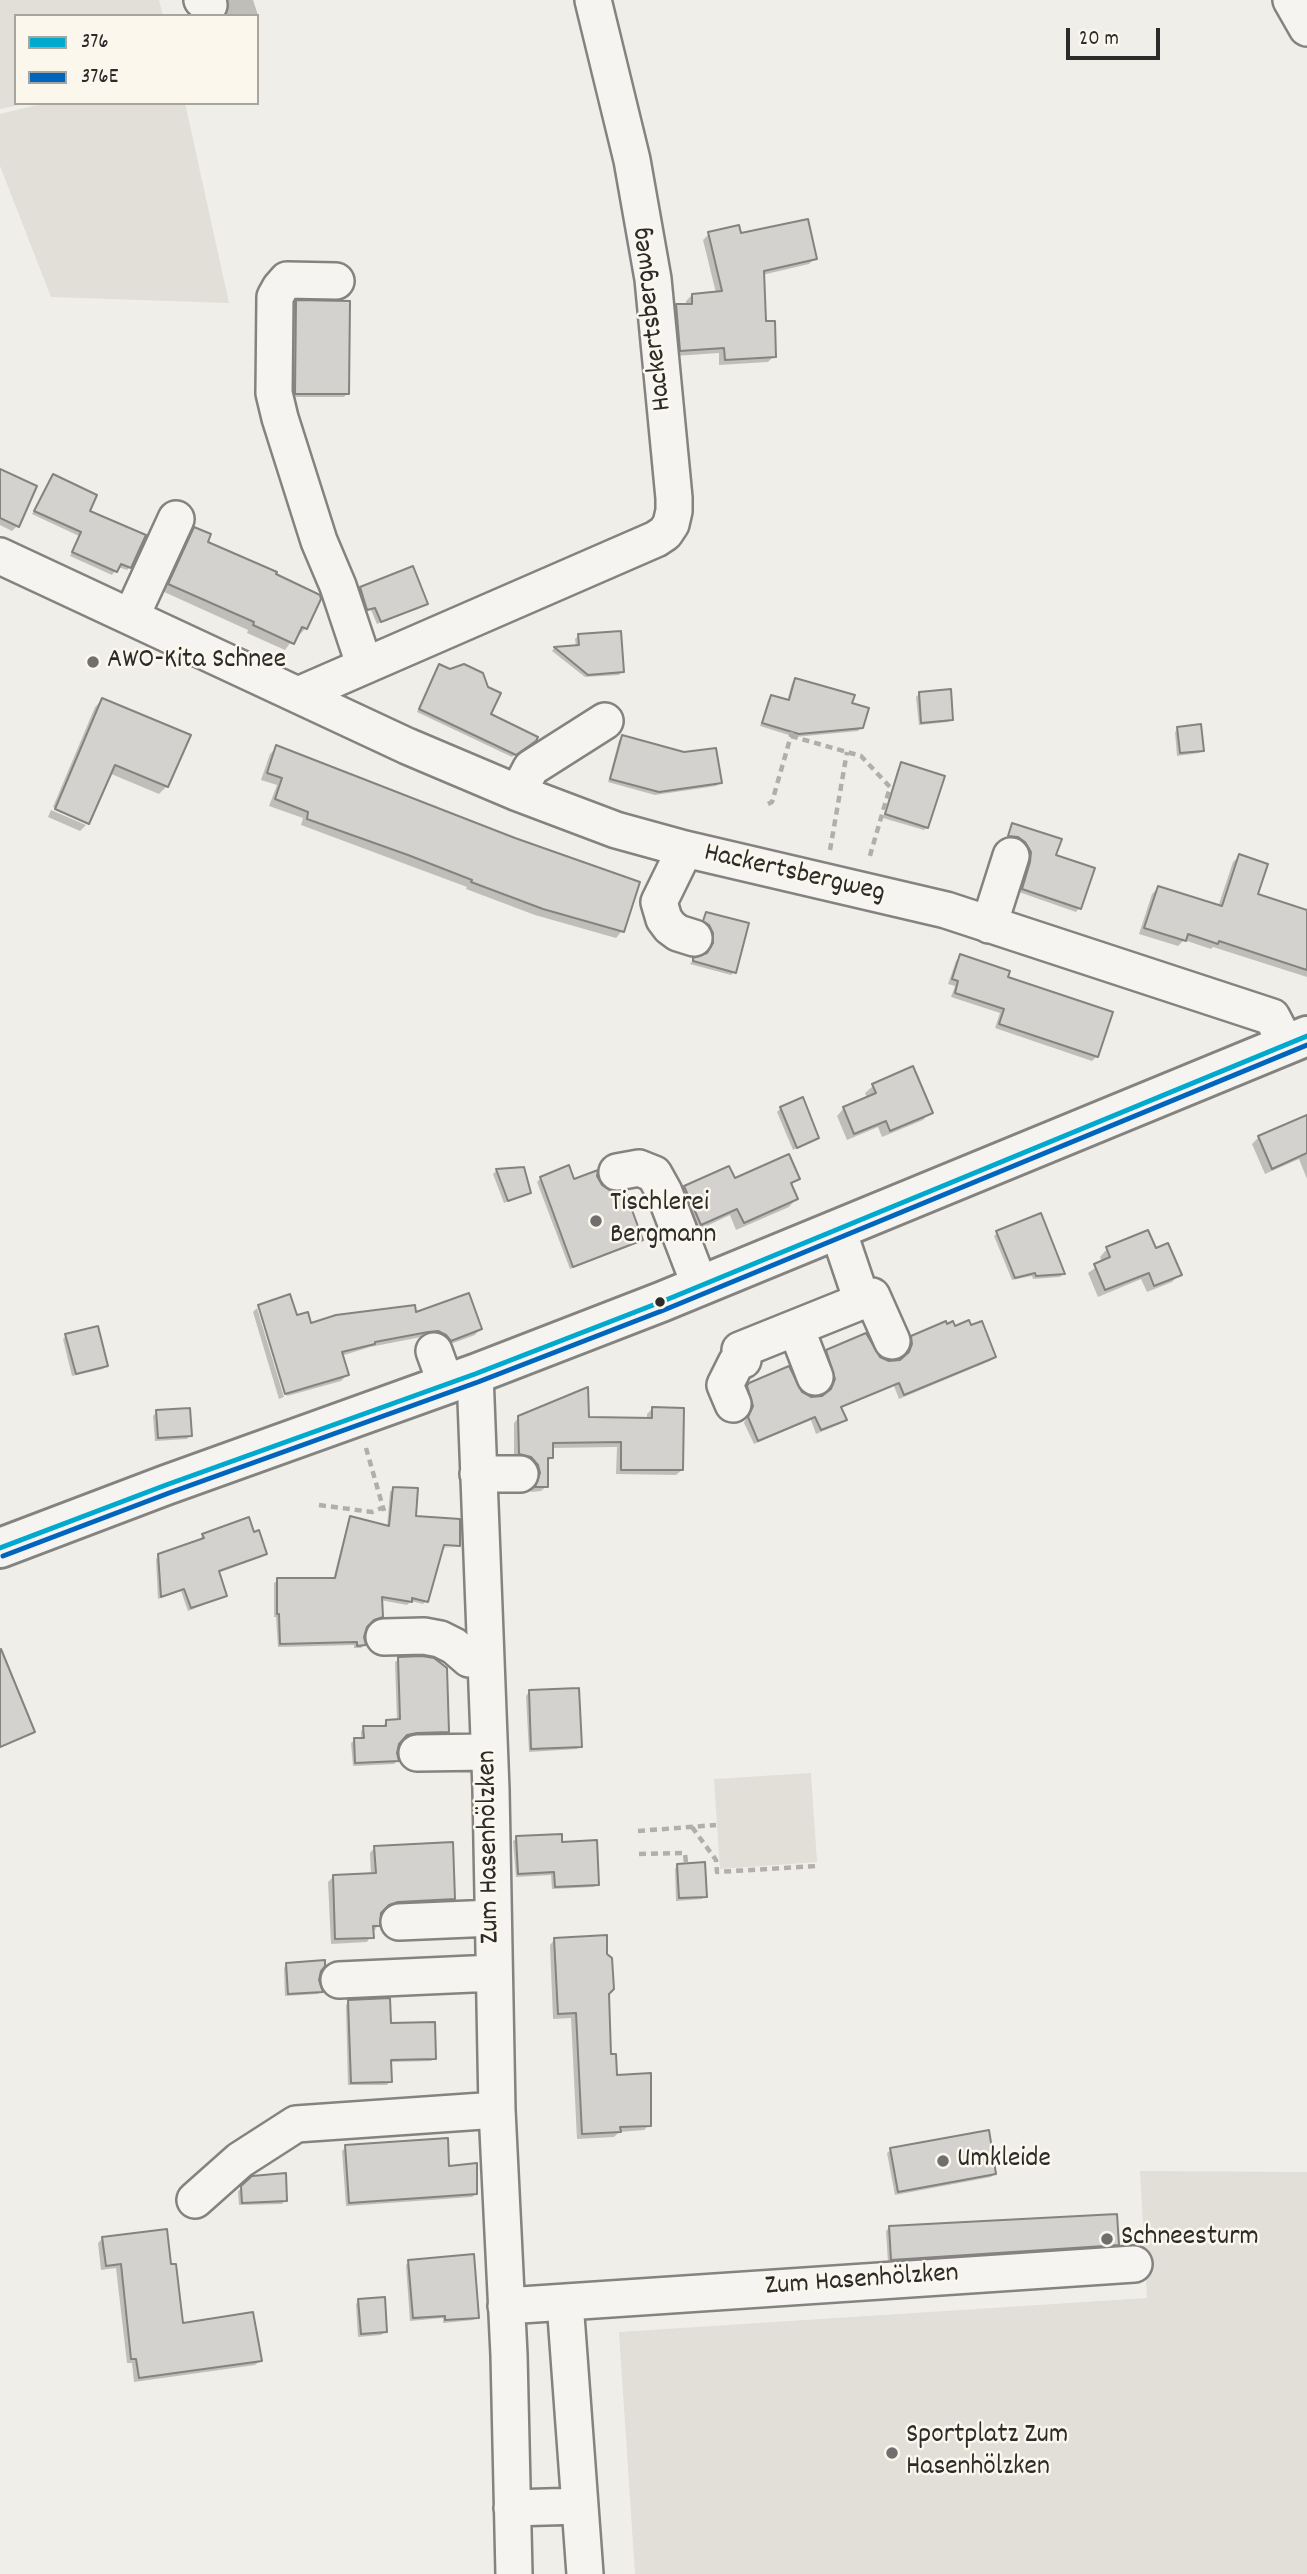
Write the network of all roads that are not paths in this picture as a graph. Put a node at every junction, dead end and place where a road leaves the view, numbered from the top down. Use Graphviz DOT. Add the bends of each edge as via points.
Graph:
graph roads {
  1 [pos="593,0"];
  2 [pos="1292,0"];
  3 [pos="1307,28"];
  4 [pos="336,281"];
  5 [pos="176,519"];
  6 [pos="0,556"];
  7 [pos="131,617"];
  8 [pos="364,664"];
  9 [pos="298,695"];
  10 [pos="605,721"];
  11 [pos="518,793"];
  12 [pos="706,847"];
  13 [pos="1011,856"];
  14 [pos="989,925"];
  15 [pos="694,938"];
  16 [pos="1297,1040"];
  17 [pos="617,1171"];
  18 [pos="838,1230"];
  19 [pos="701,1286"];
  20 [pos="862,1301"];
  21 [pos="796,1328"];
  22 [pos="892,1341"];
  23 [pos="815,1377"];
  24 [pos="445,1382"];
  25 [pos="733,1404"];
  26 [pos="478,1474"];
  27 [pos="520,1474"];
  28 [pos="0,1548"];
  29 [pos="384,1637"];
  30 [pos="466,1659"];
  31 [pos="489,1752"];
  32 [pos="417,1753"];
  33 [pos="493,1918"];
  34 [pos="398,1922"];
  35 [pos="494,1973"];
  36 [pos="339,1980"];
  37 [pos="497,2110"];
  38 [pos="195,2200"];
  39 [pos="1134,2263"];
  40 [pos="565,2302"];
  41 [pos="506,2306"];
  42 [pos="580,2506"];
  43 [pos="512,2508"];
  44 [pos="514,2574"];
  45 [pos="585,2574"];
  1 -- 8 [label="street, Hackertsbergweg" via="632,160 653,279 674,498 671,524 656,539"];
  2 -- 3 [label="street"];
  4 -- 8 [label="street" via="287,281 280,288 275,298 274,393 319,541"];
  5 -- 7 [label="street"];
  6 -- 7 [label="street, Hackertsbergweg"];
  7 -- 9 [label="street, Hackertsbergweg"];
  8 -- 9 [label="street, Hackertsbergweg"];
  9 -- 11 [label="street, Hackertsbergweg"];
  10 -- 11 [label="street" via="531,768"];
  11 -- 12 [label="street, Hackertsbergweg" via="616,830"];
  12 -- 14 [label="street, Hackertsbergweg" via="751,853 825,882 946,910"];
  12 -- 15 [label="street" via="653,915"];
  13 -- 14 [label="street"];
  14 -- 16 [label="street, Hackertsbergweg" via="1272,1017"];
  16 -- 18 [label="main road"];
  17 -- 19 [label="street" via="639,1168 654,1174"];
  18 -- 19 [label="main road"];
  18 -- 20 [label="street"];
  19 -- 24 [label="main road"];
  20 -- 21 [label="street"];
  20 -- 22 [label="street" via="872,1296"];
  21 -- 23 [label="street"];
  21 -- 25 [label="street" via="740,1350 743,1360 736,1363 725,1385"];
  24 -- 26 [label="street, Zum Hasenhölzken"];
  24 -- 28 [label="main road"];
  26 -- 27 [label="street"];
  26 -- 30 [label="street, Zum Hasenhölzken"];
  29 -- 30 [label="street" via="440,1639"];
  30 -- 31 [label="street, Zum Hasenhölzken"];
  31 -- 32 [label="street"];
  31 -- 33 [label="street, Zum Hasenhölzken" via="503,1818"];
  33 -- 34 [label="street"];
  33 -- 35 [label="street, Zum Hasenhölzken"];
  35 -- 36 [label="street"];
  35 -- 37 [label="street, Zum Hasenhölzken" via="501,2072"];
  37 -- 38 [label="street" via="296,2124 240,2160"];
  37 -- 41 [label="street, Zum Hasenhölzken" via="490,2147"];
  39 -- 40 [label="street, Zum Hasenhölzken"];
  40 -- 41 [label="street, Zum Hasenhölzken"];
  40 -- 42 [label="street"];
  41 -- 43 [label="street, Zum Hasenhölzken"];
  42 -- 43 [label="street"];
  42 -- 45 [label="street"];
  43 -- 44 [label="street, Zum Hasenhölzken"];
}
